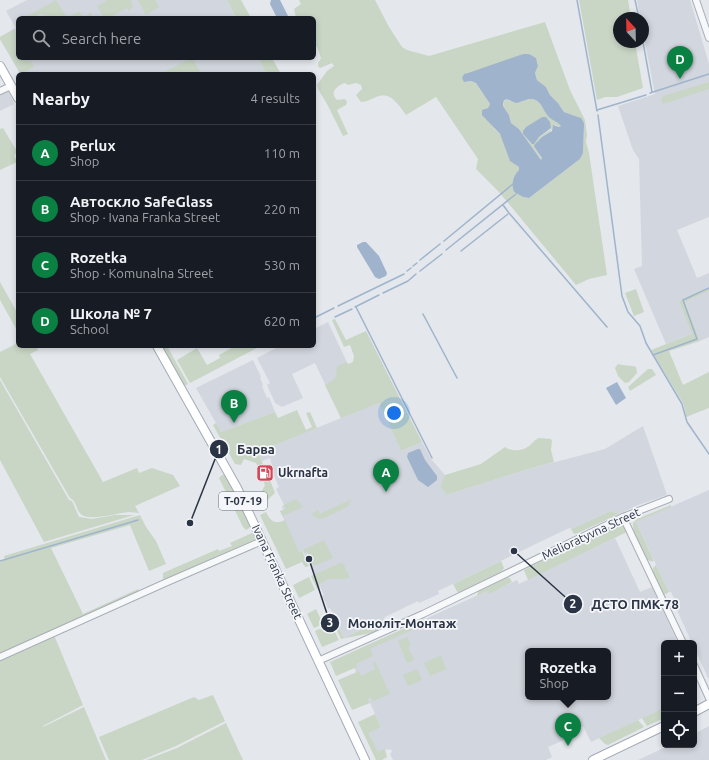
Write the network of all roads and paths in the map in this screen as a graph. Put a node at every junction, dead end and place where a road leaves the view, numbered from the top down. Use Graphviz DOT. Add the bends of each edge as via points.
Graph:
graph roads {
  1 [pos="696,0"];
  2 [pos="709,38"];
  3 [pos="0,66"];
  4 [pos="11,86"];
  5 [pos="0,91"];
  6 [pos="16,95"];
  7 [pos="159,348"];
  8 [pos="669,500"];
  9 [pos="636,512"];
  10 [pos="623,517"];
  11 [pos="629,530"];
  12 [pos="262,542"];
  13 [pos="682,640"];
  14 [pos="0,657"];
  15 [pos="318,661"];
  16 [pos="697,672"];
  17 [pos="709,698"];
  18 [pos="709,704"];
  19 [pos="697,710"];
  20 [pos="661,727"];
  21 [pos="365,760"];
  22 [pos="593,760"];
  1 -- 2 [label="street"];
  3 -- 4 [label="main road"];
  4 -- 5 [label="street"];
  4 -- 6 [label="main road"];
  7 -- 12 [label="main road, Ivana Franka Street / Т-07-19" via="234,482"];
  8 -- 9 [label="street, Melioratyvna Street"];
  9 -- 10 [label="street, Melioratyvna Street"];
  9 -- 11 [label="street"];
  10 -- 11 [label="street"];
  10 -- 15 [label="street, Melioratyvna Street" via="423,614"];
  11 -- 13 [label="street"];
  12 -- 14 [label="street"];
  12 -- 15 [label="main road, Ivana Franka Street / Т-07-19"];
  15 -- 21 [label="main road, Ivana Franka Street / Т-07-19"];
  16 -- 17 [label="street"];
  18 -- 19 [label="main road"];
  20 -- 22 [label="main road"];
}
